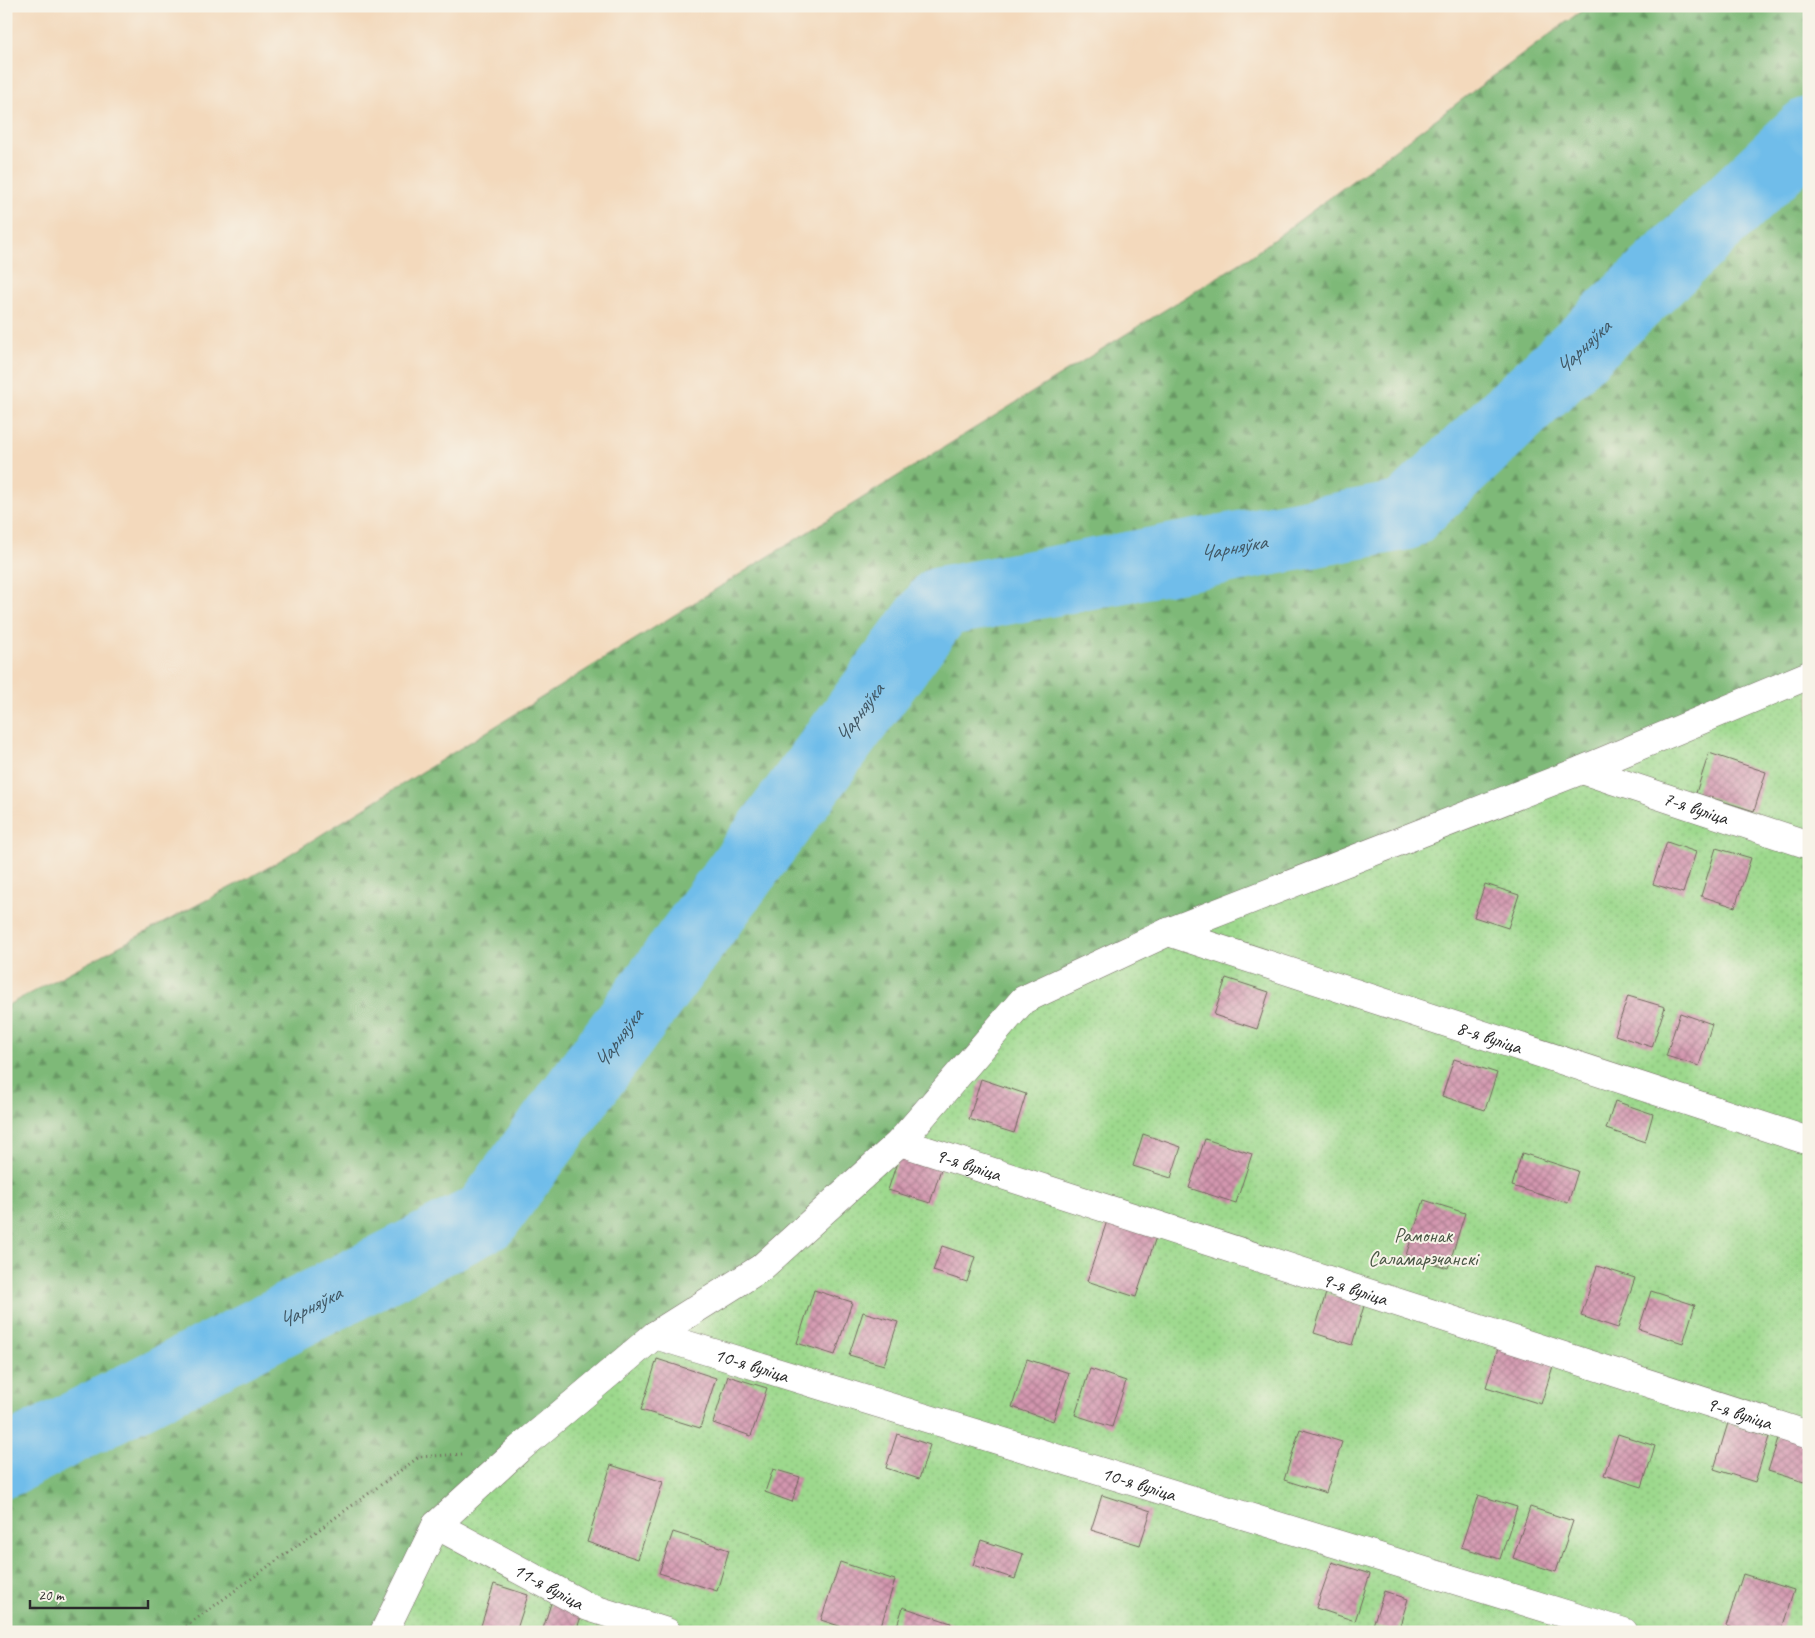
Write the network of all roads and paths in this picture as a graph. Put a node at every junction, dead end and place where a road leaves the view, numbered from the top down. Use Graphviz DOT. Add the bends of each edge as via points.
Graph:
graph roads {
  1 [pos="1809,675"];
  2 [pos="1582,770"];
  3 [pos="1809,845"];
  4 [pos="1168,932"];
  5 [pos="1809,1141"];
  6 [pos="900,1142"];
  7 [pos="655,1335"];
  8 [pos="1809,1435"];
  9 [pos="518,1450"];
  10 [pos="436,1525"];
  11 [pos="178,1632"];
  12 [pos="384,1632"];
  13 [pos="667,1632"];
  14 [pos="1624,1632"];
  1 -- 2 [label="street"];
  2 -- 3 [label="street, 7-я вуліца"];
  2 -- 4 [label="street"];
  4 -- 5 [label="street, 8-я вуліца"];
  4 -- 6 [label="street" via="1023,1000"];
  6 -- 7 [label="street" via="761,1268"];
  6 -- 8 [label="street, 9-я вуліца"];
  7 -- 9 [label="street"];
  7 -- 14 [label="street, 10-я вуліца"];
  9 -- 10 [label="street"];
  9 -- 11 [label="path" via="418,1457"];
  10 -- 12 [label="street"];
  10 -- 13 [label="street, 11-я вуліца" via="588,1607"];
}
